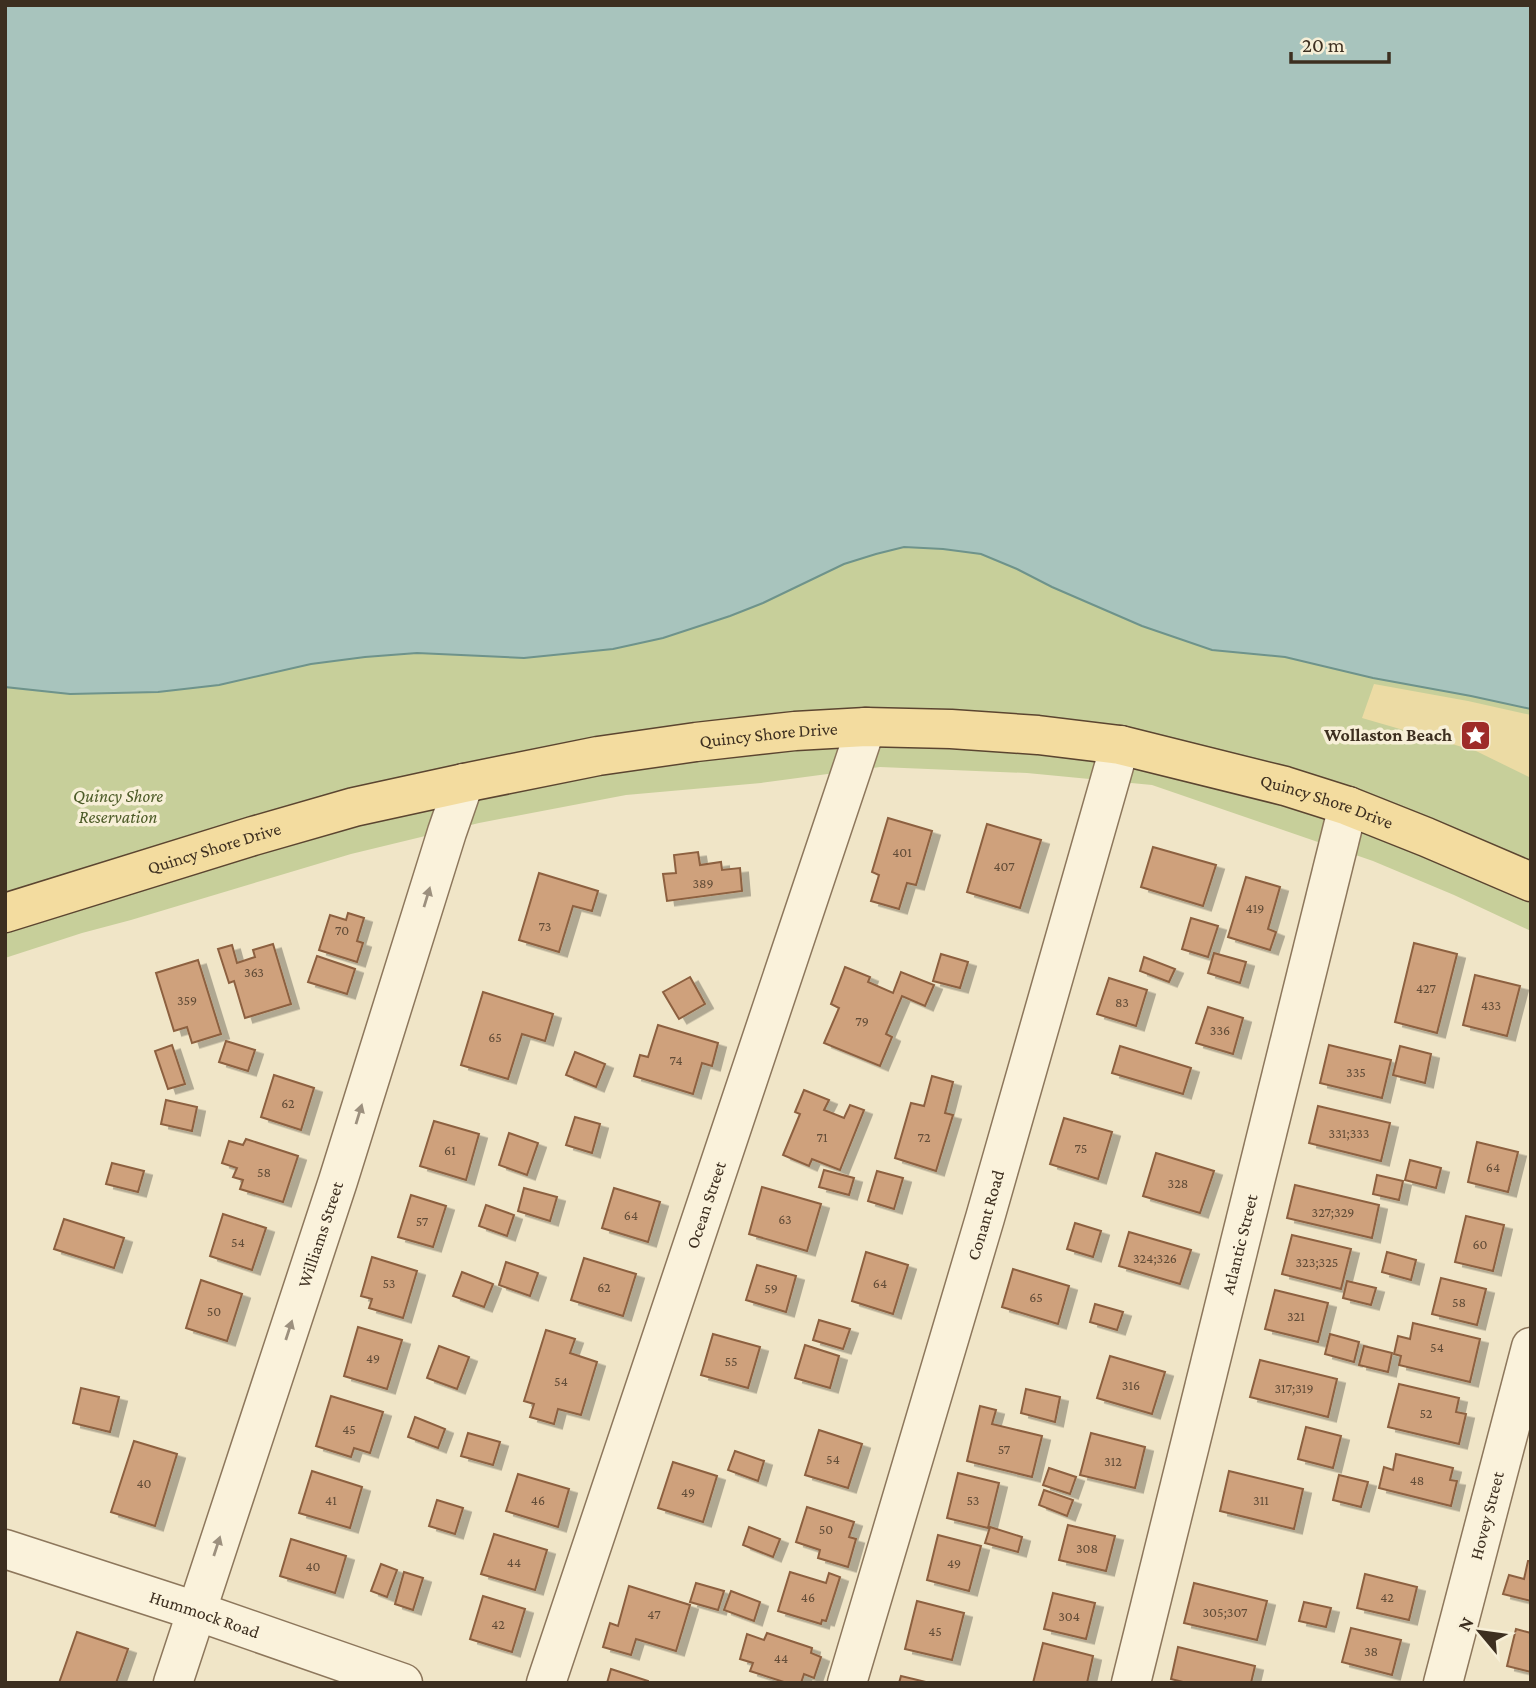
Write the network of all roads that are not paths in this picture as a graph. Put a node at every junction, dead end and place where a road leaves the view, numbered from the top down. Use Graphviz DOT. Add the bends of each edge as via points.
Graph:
graph roads {
  1 [pos="866,727"];
  2 [pos="1120,745"];
  3 [pos="464,783"];
  4 [pos="1348,806"];
  5 [pos="1531,882"];
  6 [pos="5,913"];
  7 [pos="1531,1347"];
  8 [pos="5,1549"];
  9 [pos="196,1611"];
  10 [pos="173,1683"];
  11 [pos="403,1683"];
  12 [pos="546,1683"];
  13 [pos="847,1683"];
  14 [pos="1132,1683"];
  15 [pos="1443,1683"];
  1 -- 2 [label="main road, Quincy Shore Drive" via="1038,735"];
  1 -- 3 [label="main road, Quincy Shore Drive" via="696,742"];
  1 -- 12 [label="street, Ocean Street"];
  2 -- 4 [label="main road, Quincy Shore Drive"];
  2 -- 13 [label="street, Conant Road"];
  3 -- 6 [label="main road, Quincy Shore Drive" via="355,807"];
  9 -- 3 [label="street, Williams Street, one-way"];
  4 -- 5 [label="main road, Quincy Shore Drive"];
  4 -- 14 [label="street, Atlantic Street"];
  7 -- 15 [label="street, Hovey Street"];
  8 -- 9 [label="street, Hummock Road"];
  9 -- 10 [label="street, Williams Street"];
  9 -- 11 [label="street, Hummock Road"];
}
